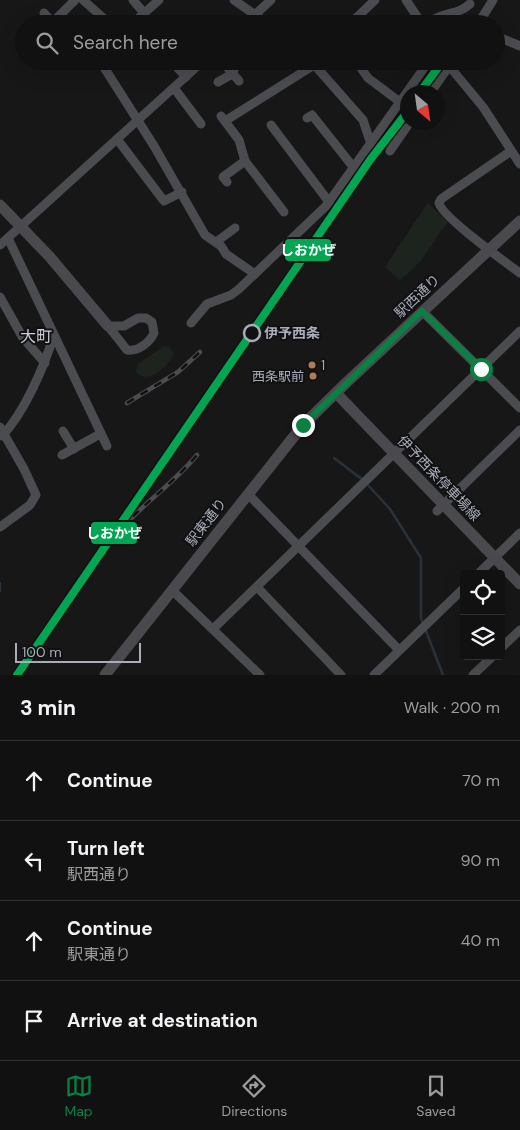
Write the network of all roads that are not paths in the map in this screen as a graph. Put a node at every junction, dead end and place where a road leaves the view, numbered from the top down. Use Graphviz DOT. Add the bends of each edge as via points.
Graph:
graph roads {
  1 [pos="75,0"];
  2 [pos="83,0"];
  3 [pos="133,0"];
  4 [pos="159,0"];
  5 [pos="234,0"];
  6 [pos="271,0"];
  7 [pos="376,0"];
  8 [pos="406,0"];
  9 [pos="493,0"];
  10 [pos="470,4"];
  11 [pos="144,13"];
  12 [pos="60,15"];
  13 [pos="100,15"];
  14 [pos="254,15"];
  15 [pos="360,15"];
  16 [pos="416,15"];
  17 [pos="442,15"];
  18 [pos="484,15"];
  19 [pos="505,38"];
  20 [pos="518,42"];
  21 [pos="106,70"];
  22 [pos="180,70"];
  23 [pos="193,70"];
  24 [pos="229,70"];
  25 [pos="234,70"];
  26 [pos="302,70"];
  27 [pos="319,70"];
  28 [pos="362,70"];
  29 [pos="423,70"];
  30 [pos="444,70"];
  31 [pos="454,70"];
  32 [pos="232,74"];
  33 [pos="186,77"];
  34 [pos="239,81"];
  35 [pos="218,82"];
  36 [pos="412,85"];
  37 [pos="435,85"];
  38 [pos="174,88"];
  39 [pos="400,102"];
  40 [pos="307,118"];
  41 [pos="138,120"];
  42 [pos="201,124"];
  43 [pos="271,125"];
  44 [pos="404,130"];
  45 [pos="117,139"];
  46 [pos="371,144"];
  47 [pos="390,151"];
  48 [pos="511,151"];
  49 [pos="245,160"];
  50 [pos="520,164"];
  51 [pos="354,168"];
  52 [pos="227,182"];
  53 [pos="182,192"];
  54 [pos="329,202"];
  55 [pos="0,205"];
  56 [pos="284,212"];
  57 [pos="520,221"];
  58 [pos="21,226"];
  59 [pos="235,228"];
  60 [pos="8,238"];
  61 [pos="216,242"];
  62 [pos="0,245"];
  63 [pos="488,250"];
  64 [pos="520,273"];
  65 [pos="255,274"];
  66 [pos="0,297"];
  67 [pos="422,311"];
  68 [pos="192,323"];
  69 [pos="108,326"];
  70 [pos="124,326"];
  71 [pos="520,331"];
  72 [pos="53,338"];
  73 [pos="123,346"];
  74 [pos="45,363"];
  75 [pos="481,369"];
  76 [pos="336,393"];
  77 [pos="520,408"];
  78 [pos="520,430"];
  79 [pos="64,431"];
  80 [pos="1,433"];
  81 [pos="100,434"];
  82 [pos="107,446"];
  83 [pos="74,449"];
  84 [pos="394,454"];
  85 [pos="62,455"];
  86 [pos="248,494"];
  87 [pos="440,508"];
  88 [pos="0,527"];
  89 [pos="520,533"];
  90 [pos="298,547"];
  91 [pos="495,558"];
  92 [pos="482,570"];
  93 [pos="520,584"];
  94 [pos="257,586"];
  95 [pos="172,590"];
  96 [pos="460,592"];
  97 [pos="213,629"];
  98 [pos="520,630"];
  99 [pos="505,644"];
  100 [pos="399,650"];
  101 [pos="488,660"];
  102 [pos="105,675"];
  103 [pos="260,675"];
  104 [pos="341,675"];
  105 [pos="374,675"];
  106 [pos="473,675"];
  1 -- 12 [label="street"];
  2 -- 13 [label="street"];
  3 -- 11 [label="street"];
  4 -- 11 [label="street"];
  5 -- 14 [label="street"];
  6 -- 14 [label="street"];
  7 -- 15 [label="street"];
  8 -- 16 [label="street"];
  9 -- 18 [label="street"];
  10 -- 17 [label="street" via="457,12"];
  19 -- 20 [label="street"];
  21 -- 41 [label="street"];
  22 -- 33 [label="street"];
  23 -- 33 [label="street"];
  24 -- 32 [label="street"];
  25 -- 32 [label="street"];
  26 -- 49 [label="street" via="223,118 239,140"];
  27 -- 46 [label="street" via="363,120"];
  28 -- 39 [label="street"];
  29 -- 36 [label="street"];
  30 -- 37 [label="street"];
  31 -- 48 [label="street" via="484,107"];
  32 -- 34 [label="street"];
  32 -- 35 [label="street"];
  33 -- 38 [label="street"];
  38 -- 41 [label="street"];
  38 -- 42 [label="street"];
  39 -- 46 [label="street"];
  40 -- 51 [label="street" via="312,114"];
  41 -- 45 [label="street"];
  41 -- 53 [label="street"];
  43 -- 54 [label="street"];
  44 -- 47 [label="street"];
  45 -- 53 [label="street" via="164,201"];
  45 -- 58 [label="street"];
  46 -- 51 [label="street"];
  48 -- 50 [label="street"];
  48 -- 63 [label="street" via="439,203 444,213"];
  49 -- 52 [label="street" via="224,177"];
  49 -- 56 [label="street"];
  51 -- 54 [label="street"];
  53 -- 61 [label="street" via="205,235"];
  54 -- 65 [label="street"];
  55 -- 58 [label="street"];
  57 -- 63 [label="street, 駅西通り"];
  58 -- 60 [label="street"];
  58 -- 69 [label="street"];
  59 -- 61 [label="street"];
  60 -- 62 [label="street"];
  60 -- 72 [label="street"];
  61 -- 65 [label="street" via="226,254"];
  63 -- 64 [label="street"];
  63 -- 67 [label="street, 駅西通り"];
  65 -- 68 [label="street" via="231,295 207,304"];
  66 -- 74 [label="street" via="23,338"];
  67 -- 75 [label="street"];
  67 -- 76 [label="street, 駅西通り"];
  69 -- 70 [label="street"];
  69 -- 73 [label="street"];
  70 -- 73 [label="street" via="120,334"];
  70 -- 73 [label="street" via="138,318 146,318 155,328 153,336 138,349 131,351"];
  71 -- 75 [label="street"];
  72 -- 74 [label="street"];
  72 -- 81 [label="street"];
  74 -- 80 [label="street" via="11,427"];
  75 -- 77 [label="street"];
  75 -- 84 [label="street"];
  76 -- 84 [label="street, 伊予西条停車場線"];
  76 -- 86 [label="street, 駅東通り" via="303,425"];
  78 -- 87 [label="street"];
  79 -- 83 [label="street"];
  80 -- 88 [label="street" via="36,496 30,505"];
  81 -- 82 [label="street"];
  81 -- 83 [label="street"];
  83 -- 85 [label="street"];
  84 -- 87 [label="street, 伊予西条停車場線"];
  84 -- 90 [label="street"];
  86 -- 90 [label="street"];
  86 -- 95 [label="street, 駅東通り"];
  87 -- 91 [label="street, 伊予西条停車場線"];
  89 -- 91 [label="street"];
  90 -- 94 [label="street"];
  90 -- 100 [label="street"];
  91 -- 92 [label="street"];
  91 -- 93 [label="street, 伊予西条停車場線"];
  94 -- 97 [label="street"];
  94 -- 104 [label="street"];
  95 -- 97 [label="street"];
  95 -- 102 [label="street, 駅東通り"];
  96 -- 100 [label="street"];
  97 -- 103 [label="street"];
  98 -- 99 [label="street"];
  100 -- 105 [label="street"];
  101 -- 106 [label="street"];
}
